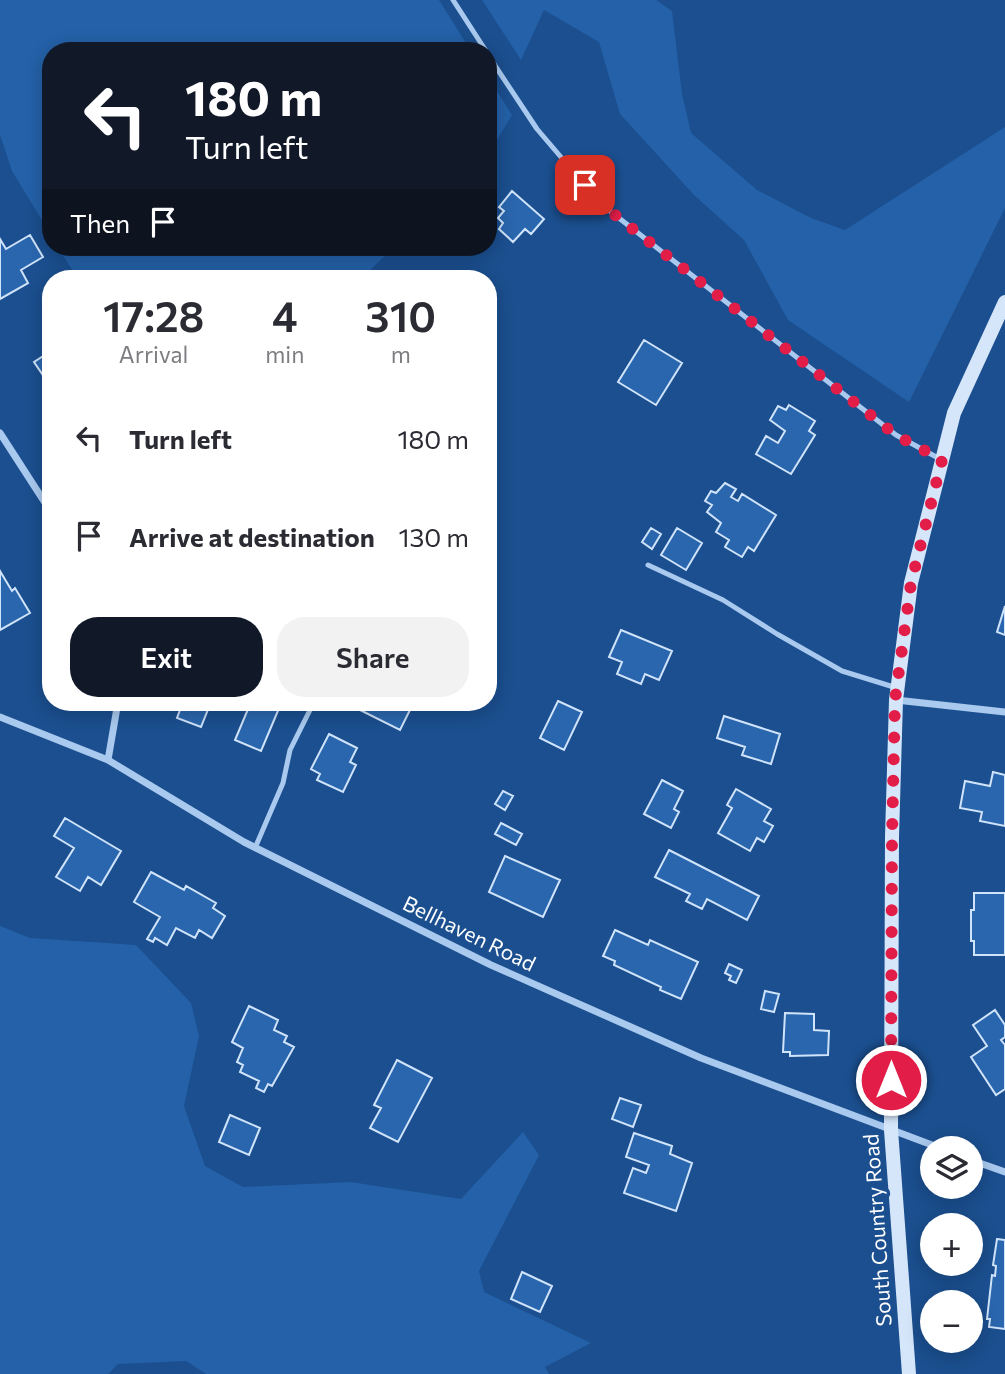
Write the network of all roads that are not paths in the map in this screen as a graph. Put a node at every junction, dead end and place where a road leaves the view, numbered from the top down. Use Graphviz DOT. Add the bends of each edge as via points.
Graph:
graph roads {
  1 [pos="453,0"];
  2 [pos="480,42"];
  3 [pos="497,68"];
  4 [pos="1005,302"];
  5 [pos="0,433"];
  6 [pos="942,460"];
  7 [pos="42,498"];
  8 [pos="648,565"];
  9 [pos="896,694"];
  10 [pos="116,711"];
  11 [pos="310,711"];
  12 [pos="1005,712"];
  13 [pos="0,717"];
  14 [pos="108,760"];
  15 [pos="255,848"];
  16 [pos="891,1130"];
  17 [pos="920,1141"];
  18 [pos="983,1164"];
  19 [pos="1005,1172"];
  20 [pos="909,1374"];
  1 -- 2 [label="lane"];
  3 -- 6 [label="lane" via="537,130 601,204 896,435"];
  4 -- 6 [label="main road, South Country Road" via="954,413"];
  5 -- 7 [label="street"];
  6 -- 9 [label="main road, South Country Road" via="911,583"];
  8 -- 9 [label="lane" via="723,600 842,671"];
  9 -- 12 [label="street"];
  9 -- 16 [label="main road, South Country Road"];
  10 -- 14 [label="street"];
  11 -- 15 [label="lane" via="290,750 283,783"];
  13 -- 14 [label="street, Bellhaven Road"];
  14 -- 15 [label="street, Bellhaven Road"];
  15 -- 16 [label="street, Bellhaven Road" via="491,965 701,1058"];
  16 -- 17 [label="street, Bellhaven Road"];
  16 -- 20 [label="main road, South Country Road"];
  18 -- 19 [label="street"];
}
